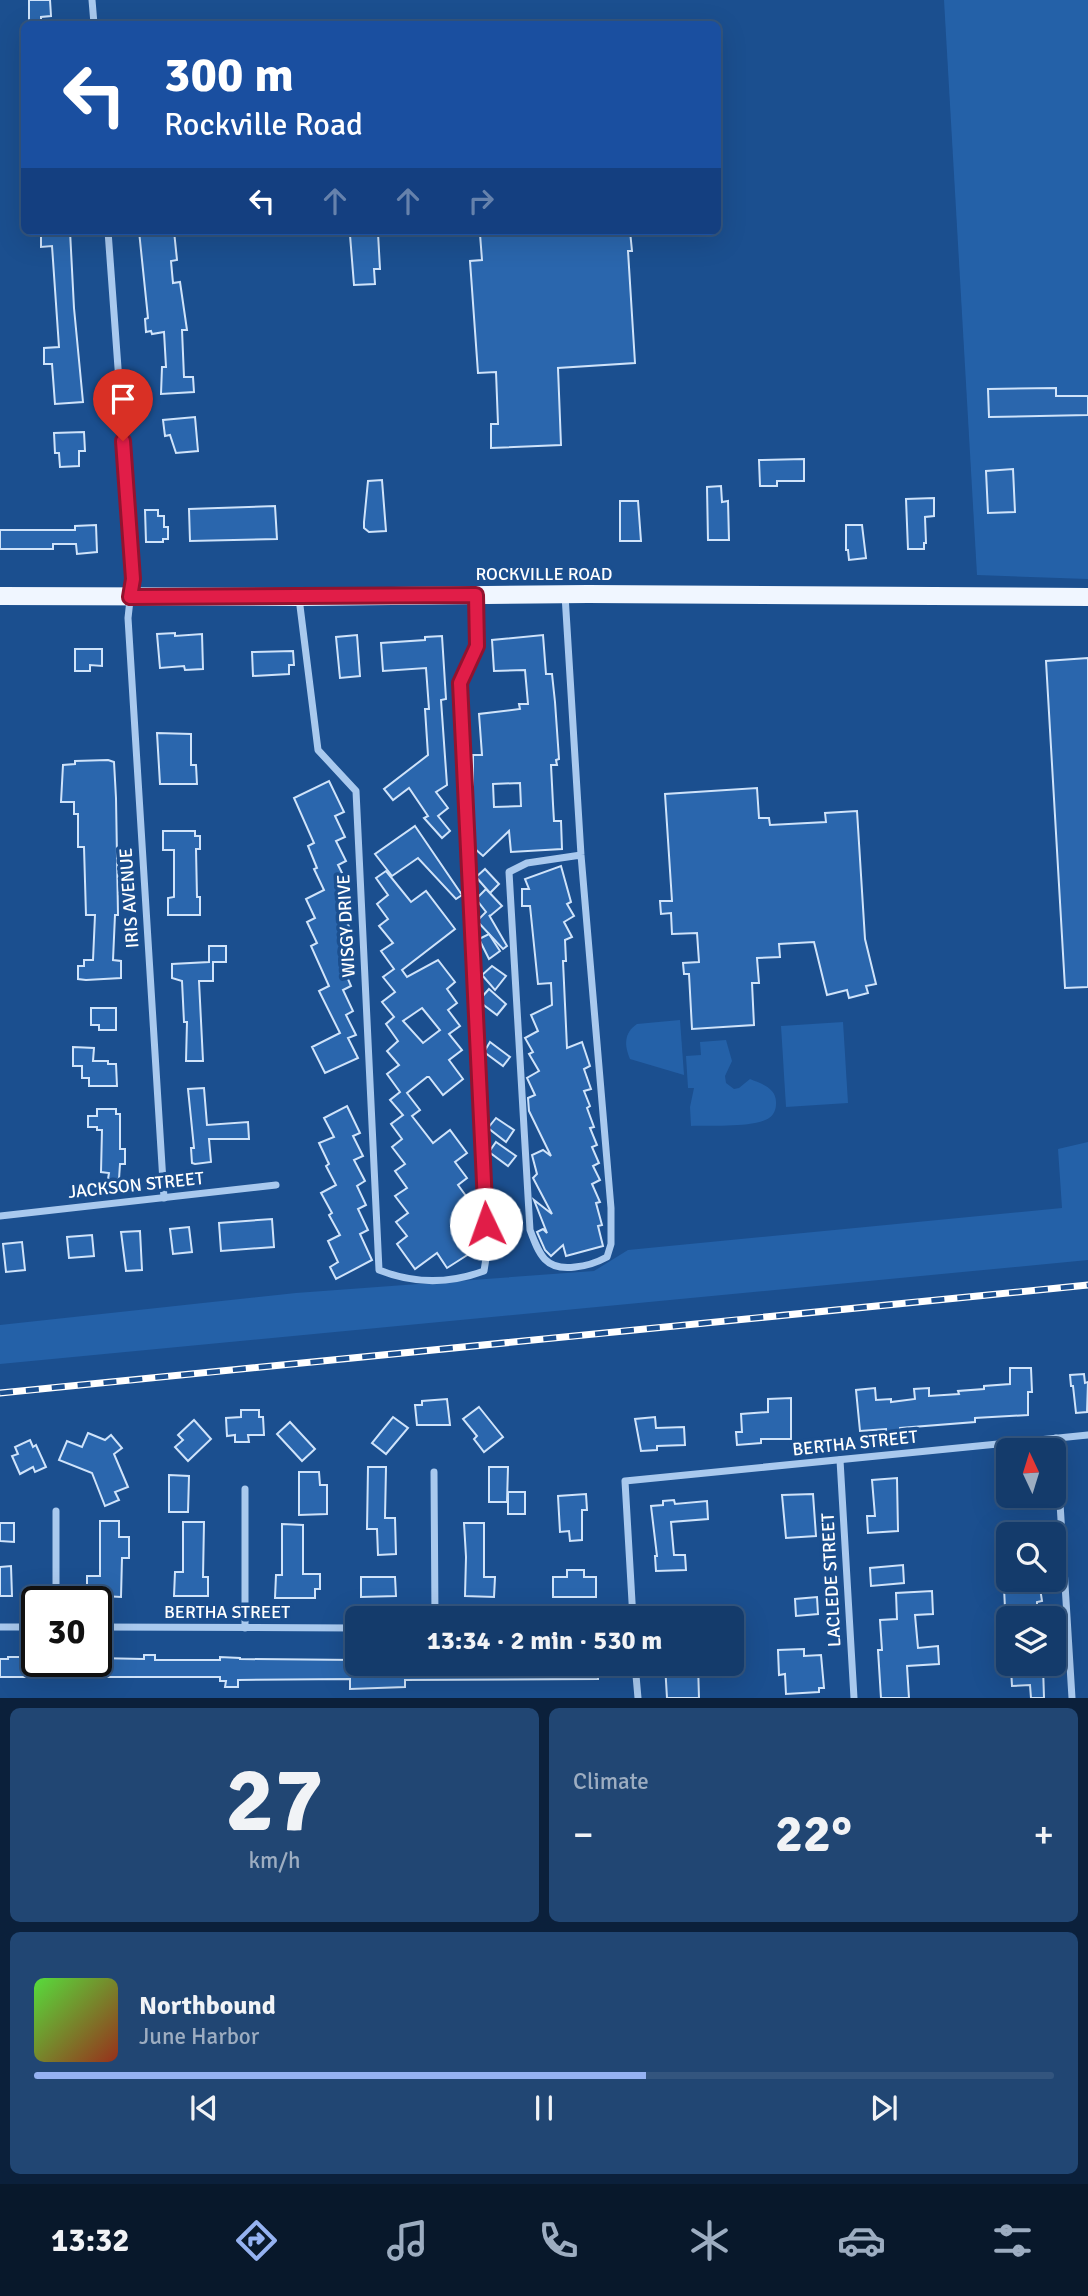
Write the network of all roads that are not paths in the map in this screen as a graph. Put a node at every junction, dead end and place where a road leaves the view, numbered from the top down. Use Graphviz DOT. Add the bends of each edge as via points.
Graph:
graph roads {
  1 [pos="92,0"];
  2 [pos="94,21"];
  3 [pos="108,235"];
  4 [pos="565,594"];
  5 [pos="476,595"];
  6 [pos="0,596"];
  7 [pos="130,597"];
  8 [pos="298,597"];
  9 [pos="1088,597"];
  10 [pos="581,855"];
  11 [pos="276,1185"];
  12 [pos="163,1198"];
  13 [pos="0,1216"];
  14 [pos="1088,1435"];
  15 [pos="1056,1438"];
  16 [pos="996,1444"];
  17 [pos="840,1460"];
  18 [pos="435,1472"];
  19 [pos="246,1489"];
  20 [pos="1060,1508"];
  21 [pos="56,1511"];
  22 [pos="56,1586"];
  23 [pos="435,1606"];
  24 [pos="632,1606"];
  25 [pos="0,1627"];
  26 [pos="21,1627"];
  27 [pos="112,1627"];
  28 [pos="245,1628"];
  29 [pos="345,1628"];
  30 [pos="636,1676"];
  31 [pos="638,1698"];
  32 [pos="854,1698"];
  33 [pos="1072,1698"];
  1 -- 2 [label="street"];
  3 -- 7 [label="street, IRIS AVENUE"];
  4 -- 5 [label="main road, ROCKVILLE ROAD"];
  4 -- 9 [label="main road, ROCKVILLE ROAD"];
  4 -- 10 [label="street"];
  5 -- 8 [label="main road, ROCKVILLE ROAD"];
  5 -- 8 [label="street, WISGY DRIVE" via="477,646 460,683 487,1252 484,1270 438,1281 412,1281 379,1270 356,791 318,750"];
  6 -- 7 [label="main road, ROCKVILLE ROAD"];
  7 -- 8 [label="main road, ROCKVILLE ROAD"];
  7 -- 12 [label="street, IRIS AVENUE"];
  10 -- 10 [label="street" via="611,1244 607,1258 567,1268 552,1266 539,1252 530,1230 509,872 527,863"];
  11 -- 12 [label="street, JACKSON STREET"];
  12 -- 13 [label="street, JACKSON STREET"];
  14 -- 15 [label="street, BERTHA STREET"];
  16 -- 17 [label="street, BERTHA STREET"];
  17 -- 24 [label="street, BERTHA STREET" via="625,1481"];
  17 -- 32 [label="street, LACLEDE STREET"];
  18 -- 23 [label="street"];
  19 -- 28 [label="street"];
  20 -- 33 [label="street"];
  21 -- 22 [label="street"];
  25 -- 26 [label="street"];
  27 -- 28 [label="street, BERTHA STREET"];
  28 -- 29 [label="street, BERTHA STREET"];
  30 -- 31 [label="street"];
}
